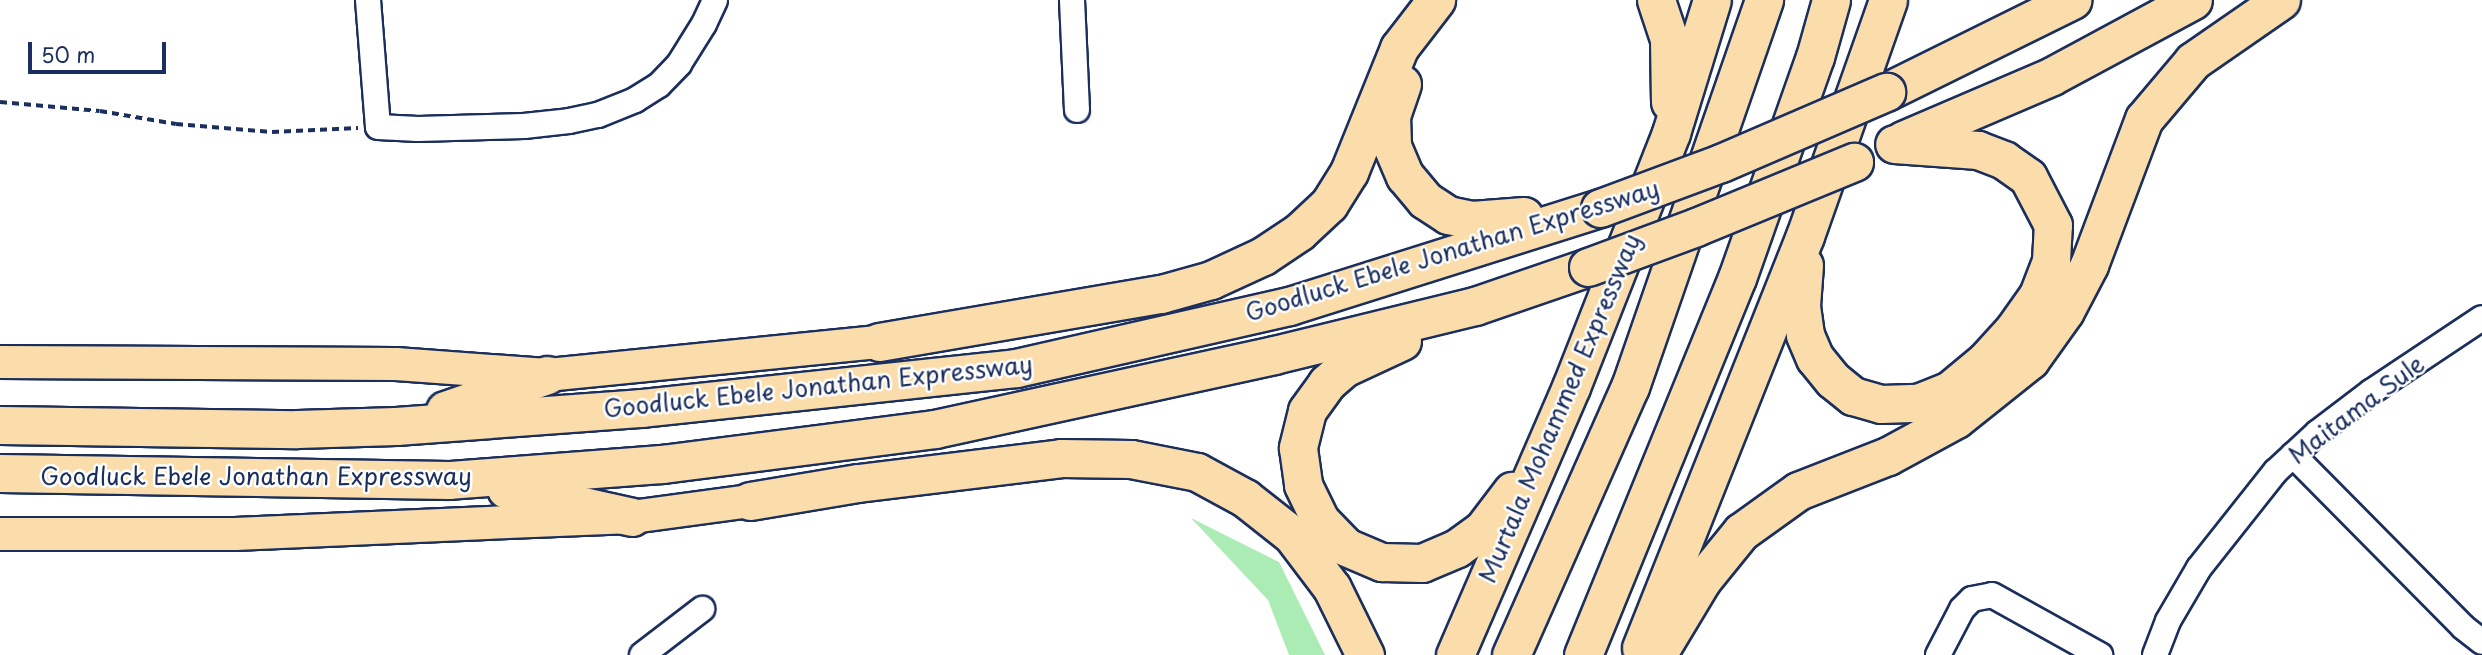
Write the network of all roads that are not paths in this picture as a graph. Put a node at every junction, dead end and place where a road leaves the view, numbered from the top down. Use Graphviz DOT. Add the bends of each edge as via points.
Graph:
graph roads {
  1 [pos="368,0"];
  2 [pos="715,0"];
  3 [pos="1072,0"];
  4 [pos="1436,0"];
  5 [pos="1463,0"];
  6 [pos="1656,0"];
  7 [pos="1712,0"];
  8 [pos="1743,0"];
  9 [pos="1764,0"];
  10 [pos="1831,0"];
  11 [pos="1888,0"];
  12 [pos="2060,0"];
  13 [pos="2071,0"];
  14 [pos="2193,0"];
  15 [pos="2281,0"];
  16 [pos="2030,21"];
  17 [pos="1743,66"];
  18 [pos="1077,110"];
  19 [pos="1671,133"];
  20 [pos="1894,144"];
  21 [pos="1593,210"];
  22 [pos="1805,236"];
  23 [pos="1475,306"];
  24 [pos="2482,318"];
  25 [pos="879,342"];
  26 [pos="0,362"];
  27 [pos="1016,368"];
  28 [pos="547,375"];
  29 [pos="1571,387"];
  30 [pos="0,425"];
  31 [pos="396,426"];
  32 [pos="935,429"];
  33 [pos="2293,455"];
  34 [pos="0,473"];
  35 [pos="449,480"];
  36 [pos="750,501"];
  37 [pos="632,517"];
  38 [pos="0,534"];
  39 [pos="702,609"];
  40 [pos="2482,642"];
  41 [pos="642,655"];
  42 [pos="1365,655"];
  43 [pos="1455,655"];
  44 [pos="1511,655"];
  45 [pos="1583,655"];
  46 [pos="1638,655"];
  47 [pos="1657,655"];
  48 [pos="1938,655"];
  49 [pos="2101,655"];
  50 [pos="2155,655"];
  1 -- 2 [label="street" via="378,127 524,127 598,115 659,85 679,64"];
  3 -- 18 [label="street"];
  4 -- 25 [label="highway" via="1399,48 1349,172 1329,204 1263,256 1211,280 1161,294"];
  5 -- 21 [label="highway" via="1428,38 1400,88 1391,116 1392,146 1405,176 1425,200 1448,215 1472,220"];
  6 -- 19 [label="highway" via="1669,39"];
  7 -- 19 [label="highway, Murtala Mohammed Expressway"];
  8 -- 17 [label="highway"];
  9 -- 17 [label="highway, Murtala Mohammed Expressway"];
  10 -- 45 [label="highway" via="1737,278"];
  11 -- 22 [label="highway"];
  12 -- 16 [label="highway"];
  13 -- 16 [label="highway"];
  14 -- 20 [label="highway, Goodluck Ebele Jonathan Expressway" via="2052,76"];
  15 -- 47 [label="highway" via="2193,61 2144,119 2089,265 2065,311 2030,360 1956,419 1888,456 1798,491 1741,532 1702,580"];
  16 -- 21 [label="highway, Goodluck Ebele Jonathan Expressway, bridge" via="1886,92 1721,163"];
  17 -- 44 [label="highway, Murtala Mohammed Expressway" via="1630,387"];
  19 -- 29 [label="highway, Murtala Mohammed Expressway"];
  20 -- 22 [label="highway" via="1958,146 2004,159 2028,177 2053,225 2051,261 2038,295 1986,360 1950,390 1918,403 1881,404 1853,396 1815,358 1805,335 1801,306"];
  20 -- 23 [label="highway, Goodluck Ebele Jonathan Expressway, bridge" via="1722,217"];
  21 -- 27 [label="highway, Goodluck Ebele Jonathan Expressway" via="1289,306"];
  22 -- 46 [label="highway"];
  23 -- 29 [label="highway" via="1355,362 1327,383 1307,411 1298,448 1303,485 1320,520 1346,547 1382,562 1422,563 1457,548 1495,516"];
  23 -- 32 [label="highway, Goodluck Ebele Jonathan Expressway"];
  24 -- 33 [label="street, Maitama Sule" via="2371,392"];
  25 -- 27 [label="highway"];
  25 -- 28 [label="main road, Goodluck Ebele Jonathan Expressway"];
  26 -- 28 [label="main road, Goodluck Ebele Jonathan Expressway" via="396,363"];
  27 -- 31 [label="highway, Goodluck Ebele Jonathan Expressway" via="655,407"];
  28 -- 31 [label="highway"];
  29 -- 43 [label="highway, Murtala Mohammed Expressway"];
  30 -- 31 [label="highway, Goodluck Ebele Jonathan Expressway"];
  32 -- 35 [label="highway, Goodluck Ebele Jonathan Expressway" via="662,464"];
  32 -- 36 [label="highway"];
  33 -- 40 [label="street"];
  33 -- 50 [label="street, Maitama Sule" via="2235,518 2199,568 2168,621"];
  34 -- 35 [label="highway, Goodluck Ebele Jonathan Expressway"];
  35 -- 37 [label="highway" via="547,496"];
  36 -- 37 [label="main road, Goodluck Ebele Jonathan Expressway"];
  36 -- 42 [label="highway" via="1061,458 1131,459 1198,472 1244,498 1292,535 1332,588"];
  37 -- 38 [label="main road, Goodluck Ebele Jonathan Expressway" via="235,534"];
  39 -- 41 [label="street"];
  48 -- 49 [label="street" via="1962,609 1972,599 1992,595"];
}
